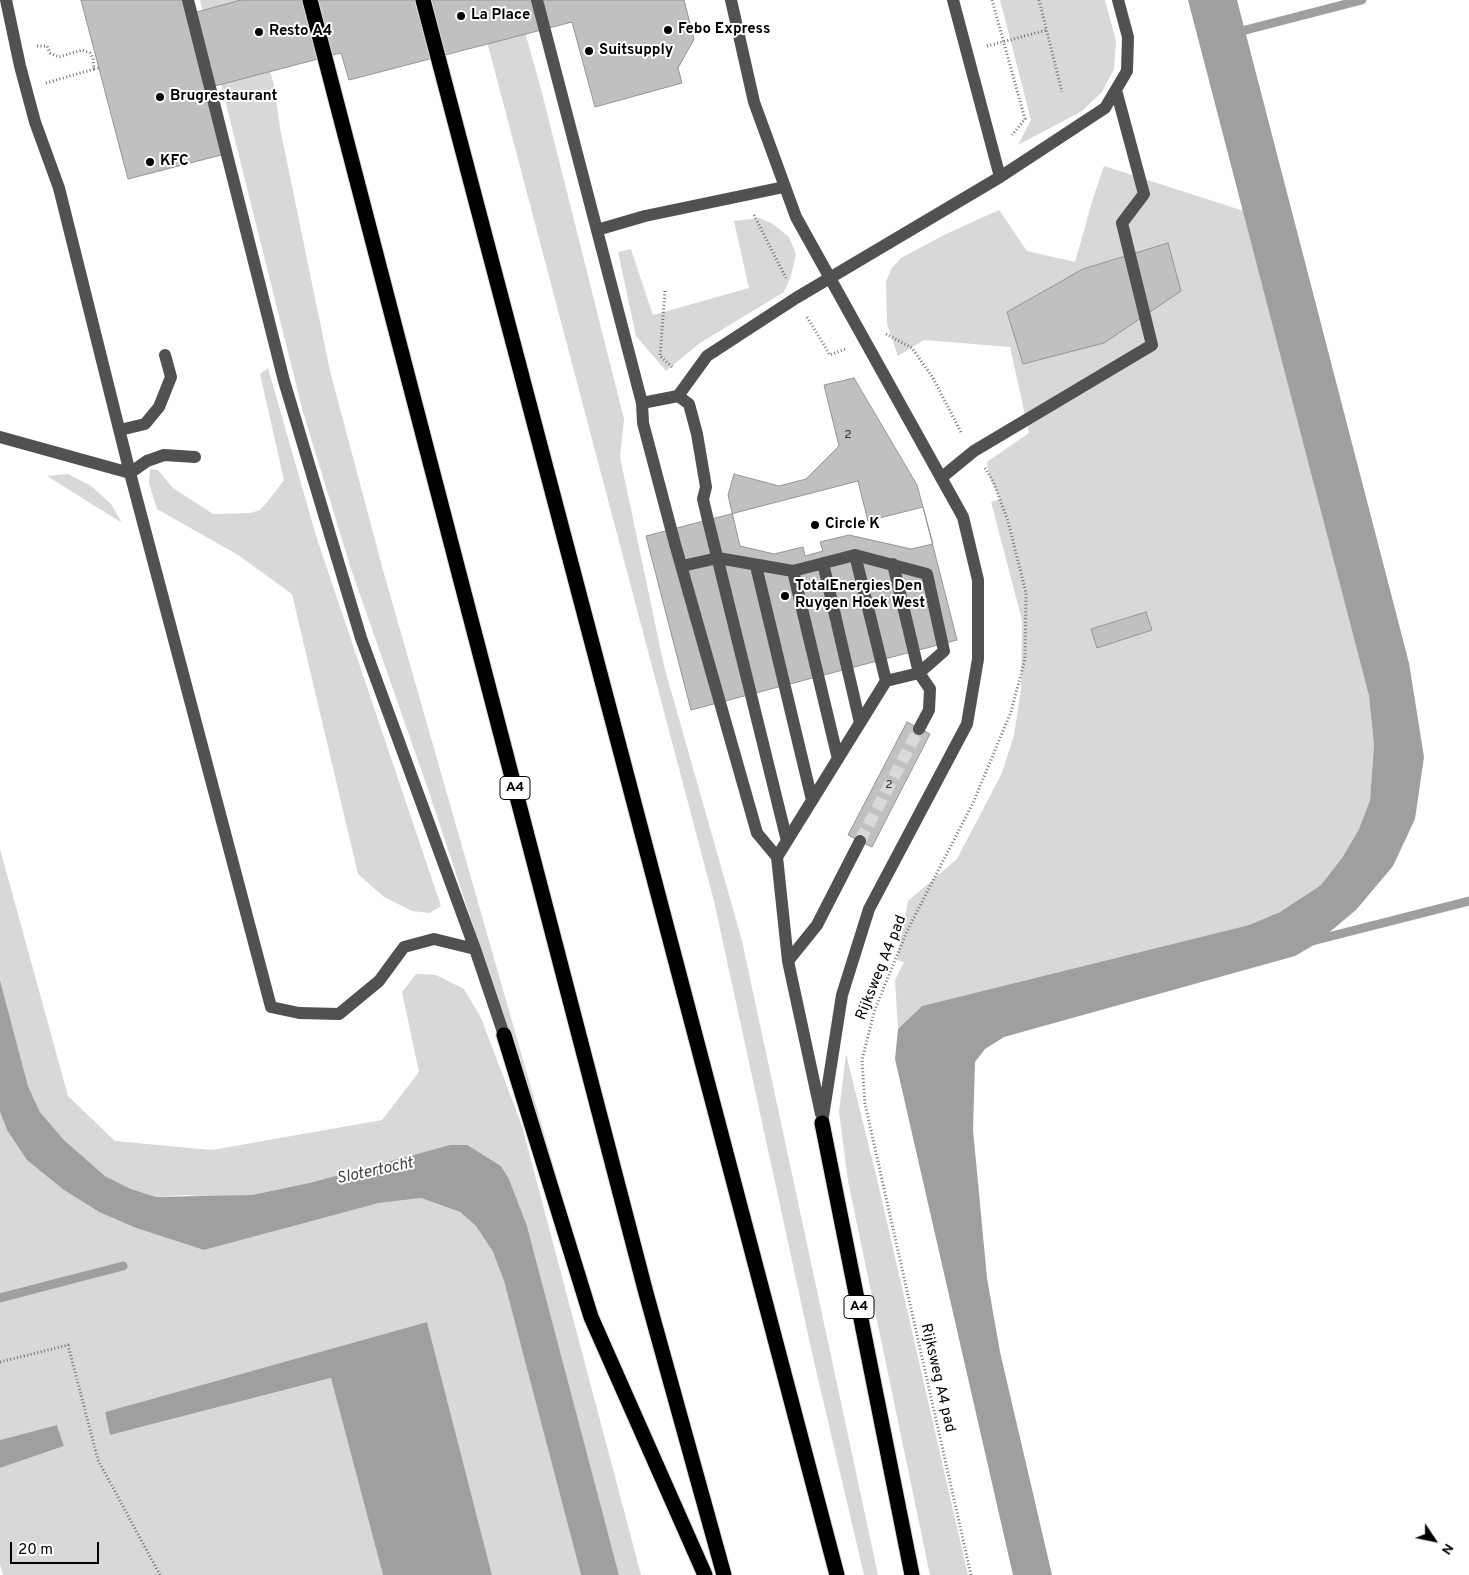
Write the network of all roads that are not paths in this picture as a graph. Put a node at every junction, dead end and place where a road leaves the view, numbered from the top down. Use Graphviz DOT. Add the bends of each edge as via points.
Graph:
graph roads {
  1 [pos="6,0"];
  2 [pos="188,0"];
  3 [pos="310,0"];
  4 [pos="423,0"];
  5 [pos="537,0"];
  6 [pos="731,0"];
  7 [pos="953,0"];
  8 [pos="1118,0"];
  9 [pos="1116,90"];
  10 [pos="1000,177"];
  11 [pos="784,187"];
  12 [pos="597,230"];
  13 [pos="830,278"];
  14 [pos="165,355"];
  15 [pos="678,396"];
  16 [pos="642,403"];
  17 [pos="120,430"];
  18 [pos="0,437"];
  19 [pos="194,457"];
  20 [pos="130,473"];
  21 [pos="941,478"];
  22 [pos="856,555"];
  23 [pos="718,558"];
  24 [pos="823,563"];
  25 [pos="893,564"];
  26 [pos="682,566"];
  27 [pos="756,566"];
  28 [pos="792,571"];
  29 [pos="919,673"];
  30 [pos="886,681"];
  31 [pos="860,723"];
  32 [pos="919,729"];
  33 [pos="838,759"];
  34 [pos="812,800"];
  35 [pos="787,841"];
  36 [pos="860,841"];
  37 [pos="777,857"];
  38 [pos="475,949"];
  39 [pos="788,961"];
  40 [pos="504,1035"];
  41 [pos="822,1123"];
  42 [pos="704,1575"];
  43 [pos="724,1575"];
  44 [pos="837,1575"];
  45 [pos="912,1575"];
  1 -- 17 [label="lane" via="26,89 58,188"];
  2 -- 38 [label="lane" via="284,381 361,638"];
  3 -- 43 [label="highway, A4" via="646,1293"];
  4 -- 44 [label="highway"];
  5 -- 12 [label="lane"];
  6 -- 11 [label="lane, A4" via="754,102"];
  7 -- 10 [label="lane"];
  8 -- 9 [label="lane" via="1128,37 1127,71"];
  9 -- 10 [label="lane" via="1105,108"];
  9 -- 21 [label="lane" via="1144,194 1122,223 1152,345 974,451"];
  10 -- 13 [label="lane"];
  11 -- 12 [label="lane" via="645,216"];
  11 -- 13 [label="lane, A4" via="796,217"];
  12 -- 16 [label="lane"];
  13 -- 15 [label="lane" via="707,356"];
  13 -- 21 [label="lane, A4"];
  14 -- 17 [label="lane" via="171,377 159,407 144,424"];
  15 -- 16 [label="lane"];
  15 -- 23 [label="lane" via="689,404 697,434 706,486 703,499"];
  16 -- 26 [label="lane" via="643,423"];
  17 -- 20 [label="lane"];
  18 -- 20 [label="lane"];
  19 -- 20 [label="lane" via="164,455 147,461"];
  20 -- 38 [label="lane" via="272,1007 299,1013 339,1014 379,982 404,947 434,939"];
  21 -- 41 [label="lane, A4" via="963,517 978,580 978,658 969,714 967,724 869,909 842,995"];
  22 -- 24 [label="lane"];
  22 -- 25 [label="lane"];
  22 -- 30 [label="lane"];
  23 -- 26 [label="lane"];
  23 -- 27 [label="lane"];
  23 -- 35 [label="lane"];
  24 -- 28 [label="lane"];
  24 -- 31 [label="lane"];
  25 -- 29 [label="lane"];
  25 -- 29 [label="lane" via="927,574 944,651"];
  26 -- 37 [label="lane" via="757,833"];
  27 -- 28 [label="lane"];
  27 -- 34 [label="lane"];
  28 -- 33 [label="lane"];
  29 -- 30 [label="lane"];
  29 -- 32 [label="lane" via="930,689 929,710"];
  30 -- 31 [label="lane"];
  31 -- 33 [label="lane"];
  33 -- 34 [label="lane"];
  34 -- 35 [label="lane"];
  35 -- 37 [label="lane"];
  36 -- 39 [label="lane" via="817,925"];
  37 -- 39 [label="lane, A4"];
  38 -- 40 [label="lane"];
  39 -- 41 [label="lane, A4"];
  40 -- 42 [label="highway" via="591,1317"];
  41 -- 45 [label="highway, A4"];
}
